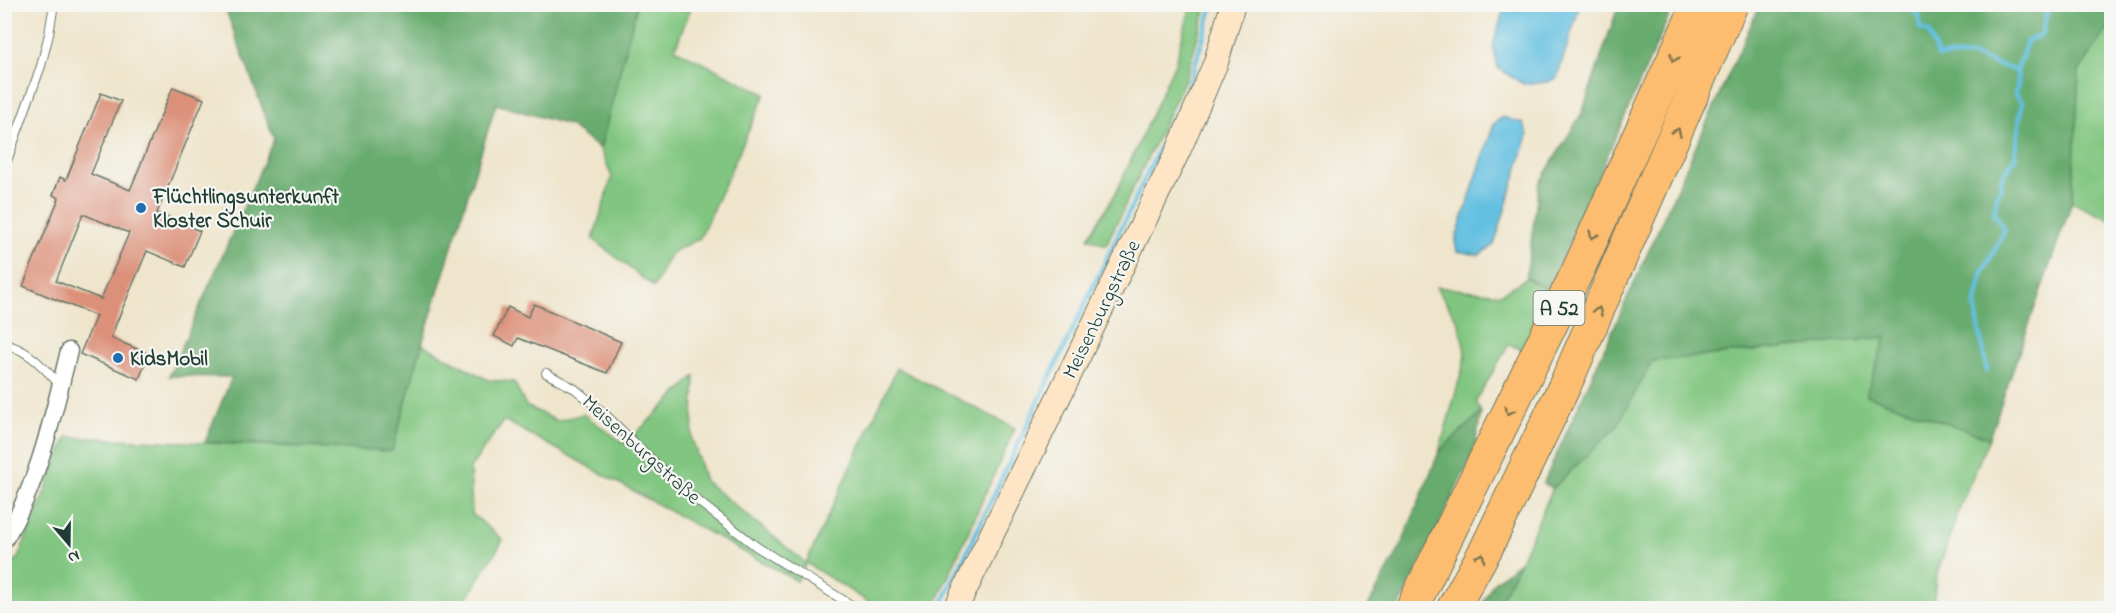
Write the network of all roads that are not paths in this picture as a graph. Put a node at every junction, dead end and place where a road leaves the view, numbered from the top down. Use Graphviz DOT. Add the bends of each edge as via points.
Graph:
graph roads {
  1 [pos="54,4"];
  2 [pos="1233,4"];
  3 [pos="1698,4"];
  4 [pos="1732,4"];
  5 [pos="4,169"];
  6 [pos="4,344"];
  7 [pos="69,351"];
  8 [pos="546,373"];
  9 [pos="60,385"];
  10 [pos="4,540"];
  11 [pos="856,609"];
  12 [pos="956,609"];
  13 [pos="1412,609"];
  14 [pos="1453,609"];
  1 -- 5 [label="lane" via="41,66"];
  2 -- 12 [label="main road, Meisenburgstraße" via="1216,62 1179,149"];
  3 -- 13 [label="highway, A 52, one-way" via="1578,268"];
  14 -- 4 [label="highway, A 52, one-way" via="1566,383"];
  6 -- 9 [label="lane" via="18,347"];
  7 -- 9 [label="street"];
  8 -- 11 [label="lane, Meisenburgstraße" via="575,389 603,412 681,488 757,547"];
  9 -- 10 [label="street" via="41,458"];
}
